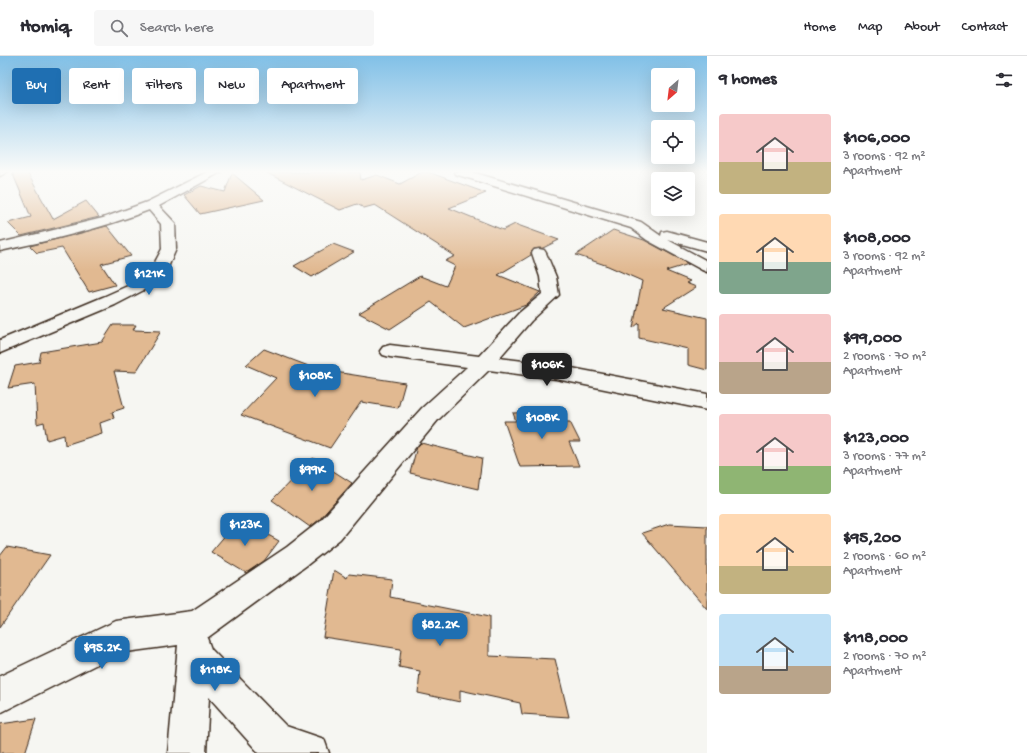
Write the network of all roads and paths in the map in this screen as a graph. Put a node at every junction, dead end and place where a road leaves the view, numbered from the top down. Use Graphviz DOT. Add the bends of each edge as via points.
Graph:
graph roads {
  1 [pos="151,205"];
  2 [pos="568,205"];
  3 [pos="636,225"];
  4 [pos="0,247"];
  5 [pos="707,247"];
  6 [pos="539,254"];
  7 [pos="707,267"];
  8 [pos="0,347"];
  9 [pos="390,351"];
  10 [pos="485,362"];
  11 [pos="707,402"];
  12 [pos="195,640"];
  13 [pos="0,695"];
  14 [pos="187,753"];
  15 [pos="310,753"];
  1 -- 4 [label="street" via="108,221"];
  1 -- 8 [label="street" via="168,223 169,249 152,277 109,302"];
  2 -- 3 [label="street"];
  3 -- 5 [label="street"];
  3 -- 7 [label="street"];
  6 -- 10 [label="street" via="548,277 551,295 525,317"];
  9 -- 10 [label="street"];
  10 -- 11 [label="street" via="556,372"];
  10 -- 12 [label="street" via="430,414 330,530"];
  12 -- 13 [label="street" via="116,637"];
  12 -- 14 [label="street"];
  12 -- 15 [label="street" via="274,741"];
}
